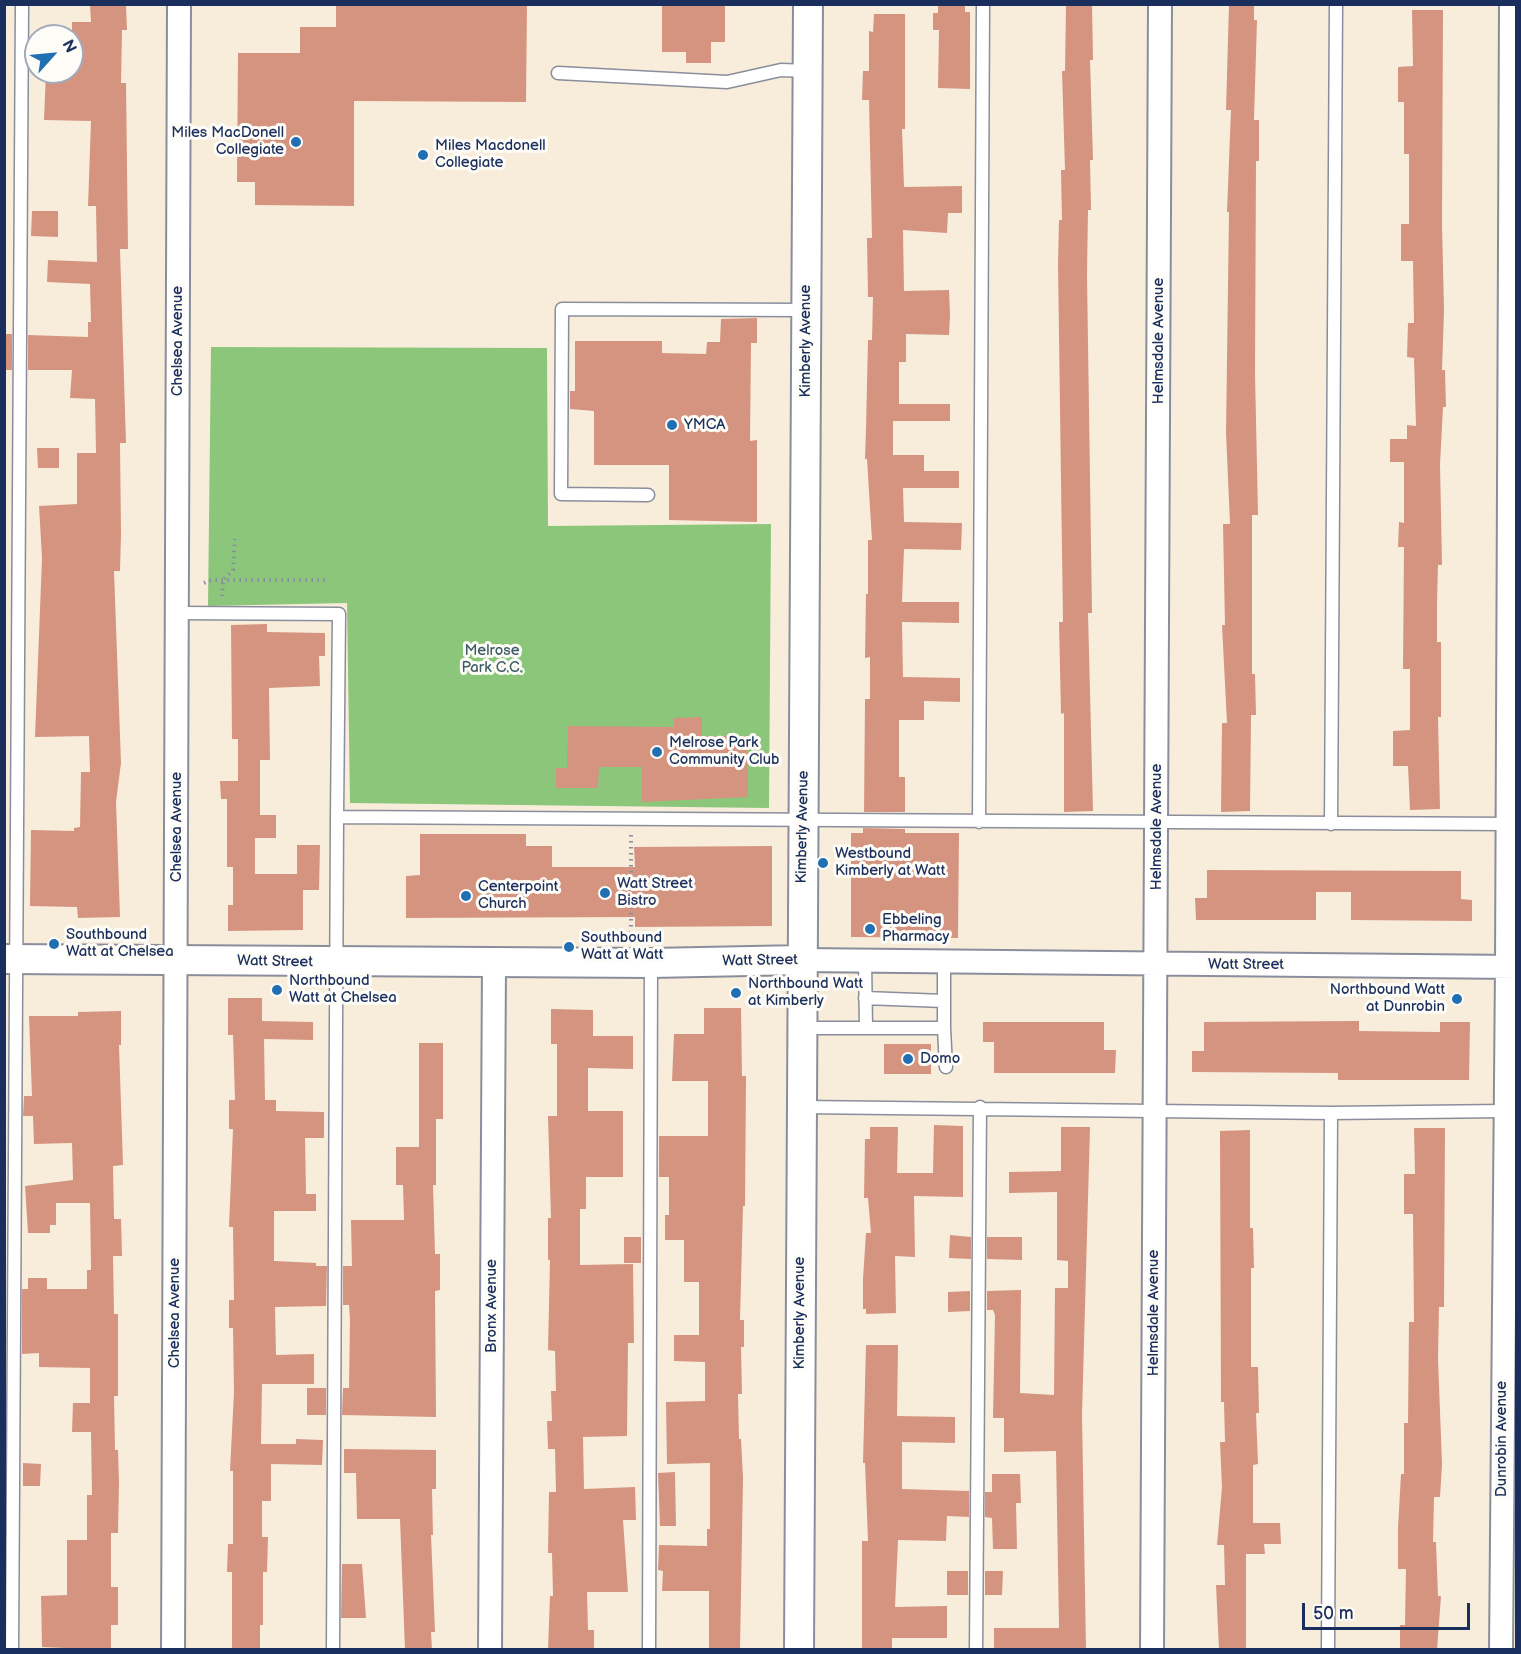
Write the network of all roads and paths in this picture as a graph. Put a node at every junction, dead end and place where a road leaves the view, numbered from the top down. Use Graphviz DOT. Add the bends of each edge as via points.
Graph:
graph roads {
  1 [pos="22,4"];
  2 [pos="179,4"];
  3 [pos="808,4"];
  4 [pos="983,4"];
  5 [pos="1160,4"];
  6 [pos="1336,4"];
  7 [pos="1511,4"];
  8 [pos="807,71"];
  9 [pos="558,73"];
  10 [pos="806,310"];
  11 [pos="648,495"];
  12 [pos="235,539"];
  13 [pos="223,580"];
  14 [pos="329,580"];
  15 [pos="204,583"];
  16 [pos="222,600"];
  17 [pos="178,614"];
  18 [pos="337,817"];
  19 [pos="631,819"];
  20 [pos="803,820"];
  21 [pos="979,822"];
  22 [pos="1158,822"];
  23 [pos="1331,824"];
  24 [pos="1508,824"];
  25 [pos="631,940"];
  26 [pos="11,959"];
  27 [pos="801,960"];
  28 [pos="866,960"];
  29 [pos="177,961"];
  30 [pos="944,962"];
  31 [pos="336,963"];
  32 [pos="494,963"];
  33 [pos="651,963"];
  34 [pos="1157,965"];
  35 [pos="1512,967"];
  36 [pos="866,998"];
  37 [pos="944,1001"];
  38 [pos="801,1028"];
  39 [pos="866,1028"];
  40 [pos="944,1028"];
  41 [pos="946,1067"];
  42 [pos="801,1107"];
  43 [pos="980,1107"];
  44 [pos="1155,1109"];
  45 [pos="1504,1111"];
  46 [pos="1331,1113"];
  47 [pos="12,1650"];
  48 [pos="173,1650"];
  49 [pos="333,1650"];
  50 [pos="490,1650"];
  51 [pos="649,1650"];
  52 [pos="799,1650"];
  53 [pos="976,1650"];
  54 [pos="1152,1650"];
  55 [pos="1328,1650"];
  56 [pos="1501,1650"];
  1 -- 26 [label="lane"];
  2 -- 17 [label="street, Chelsea Avenue"];
  3 -- 8 [label="street, Kimberly Avenue"];
  4 -- 21 [label="lane"];
  5 -- 22 [label="street, Helmsdale Avenue"];
  6 -- 23 [label="lane"];
  7 -- 24 [label="street, Dunrobin Avenue"];
  8 -- 9 [label="lane" via="781,70 727,82"];
  8 -- 10 [label="street, Kimberly Avenue"];
  10 -- 11 [label="lane" via="562,309 561,494"];
  10 -- 20 [label="street, Kimberly Avenue"];
  12 -- 13 [label="path" via="233,570"];
  13 -- 14 [label="path"];
  13 -- 15 [label="path"];
  13 -- 16 [label="path"];
  17 -- 18 [label="lane" via="339,614"];
  17 -- 29 [label="street, Chelsea Avenue"];
  18 -- 19 [label="lane"];
  18 -- 31 [label="lane"];
  19 -- 20 [label="lane"];
  19 -- 25 [label="path"];
  20 -- 21 [label="lane"];
  20 -- 27 [label="street, Kimberly Avenue"];
  21 -- 22 [label="lane"];
  22 -- 23 [label="lane"];
  22 -- 34 [label="street, Helmsdale Avenue"];
  23 -- 24 [label="lane"];
  24 -- 35 [label="street, Dunrobin Avenue"];
  26 -- 29 [label="street, Watt Street"];
  26 -- 47 [label="lane"];
  27 -- 28 [label="street, Watt Street"];
  27 -- 33 [label="street, Watt Street"];
  27 -- 38 [label="street, Kimberly Avenue"];
  28 -- 30 [label="street, Watt Street"];
  28 -- 36 [label="lane"];
  29 -- 31 [label="street, Watt Street"];
  29 -- 48 [label="street, Chelsea Avenue"];
  30 -- 34 [label="street, Watt Street"];
  30 -- 37 [label="lane"];
  31 -- 32 [label="street, Watt Street"];
  31 -- 49 [label="lane"];
  32 -- 33 [label="street, Watt Street"];
  32 -- 50 [label="street, Bronx Avenue"];
  33 -- 51 [label="lane"];
  34 -- 35 [label="street, Watt Street"];
  34 -- 44 [label="street, Helmsdale Avenue"];
  35 -- 45 [label="street, Dunrobin Avenue"];
  36 -- 37 [label="lane"];
  36 -- 39 [label="lane"];
  37 -- 40 [label="lane"];
  38 -- 39 [label="lane"];
  38 -- 42 [label="street, Kimberly Avenue"];
  39 -- 40 [label="lane"];
  40 -- 41 [label="lane"];
  42 -- 43 [label="lane"];
  42 -- 52 [label="street, Kimberly Avenue"];
  43 -- 44 [label="lane"];
  43 -- 53 [label="lane"];
  44 -- 46 [label="lane"];
  44 -- 54 [label="street, Helmsdale Avenue"];
  45 -- 46 [label="lane"];
  45 -- 56 [label="street, Dunrobin Avenue"];
  46 -- 55 [label="lane"];
}
